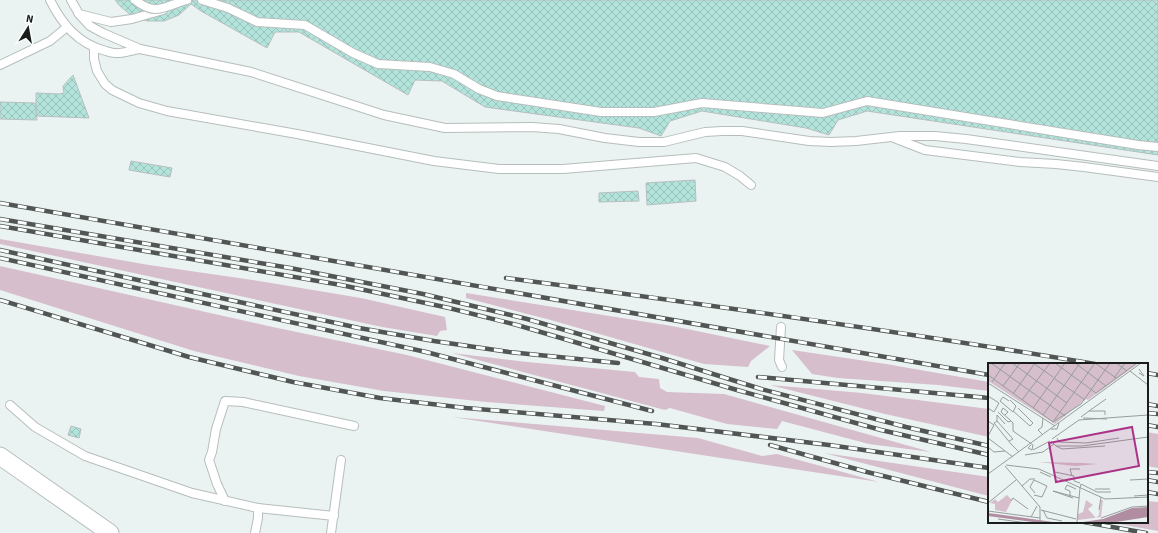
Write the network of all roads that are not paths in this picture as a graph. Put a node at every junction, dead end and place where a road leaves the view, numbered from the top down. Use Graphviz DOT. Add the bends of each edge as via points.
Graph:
graph roads {
  1 [pos="50,0"];
  2 [pos="71,0"];
  3 [pos="135,0"];
  4 [pos="186,0"];
  5 [pos="202,0"];
  6 [pos="79,14"];
  7 [pos="67,27"];
  8 [pos="94,48"];
  9 [pos="140,49"];
  10 [pos="0,65"];
  11 [pos="892,137"];
  12 [pos="1158,147"];
  13 [pos="1158,166"];
  14 [pos="1158,178"];
  15 [pos="751,185"];
  16 [pos="782,327"];
  17 [pos="782,367"];
  18 [pos="10,405"];
  19 [pos="354,426"];
  20 [pos="0,456"];
  21 [pos="341,460"];
  22 [pos="225,501"];
  23 [pos="258,508"];
  24 [pos="334,516"];
  25 [pos="110,533"];
  26 [pos="255,533"];
  27 [pos="331,533"];
  1 -- 7 [label="lane"];
  2 -- 6 [label="lane"];
  3 -- 4 [label="lane, bridge" via="152,9 160,9"];
  4 -- 6 [label="lane" via="132,19 111,22"];
  5 -- 12 [label="lane" via="228,8 257,22 305,25 353,53 378,64 430,67 454,74 497,96 594,111 654,112 702,103 823,113 867,101"];
  6 -- 9 [label="lane" via="90,26"];
  7 -- 8 [label="lane" via="83,42"];
  7 -- 10 [label="lane" via="50,41"];
  8 -- 9 [label="lane" via="116,53"];
  8 -- 15 [label="lane" via="97,70 105,84 139,103 167,111 434,161 499,169 563,169 696,158 725,167"];
  9 -- 11 [label="lane" via="251,72 384,115 445,128 532,127 639,142 664,142 705,132 722,131 742,131 831,142"];
  11 -- 13 [label="lane" via="935,136 966,139"];
  11 -- 14 [label="lane" via="925,150 1084,167"];
  16 -- 17 [label="lane" via="779,360"];
  18 -- 22 [label="lane" via="35,427 85,456 192,493"];
  19 -- 22 [label="lane" via="243,402 225,401 209,460"];
  20 -- 25 [label="street"];
  21 -- 24 [label="lane"];
  22 -- 23 [label="lane"];
  23 -- 24 [label="lane"];
  23 -- 26 [label="lane"];
  24 -- 27 [label="lane"];
}
